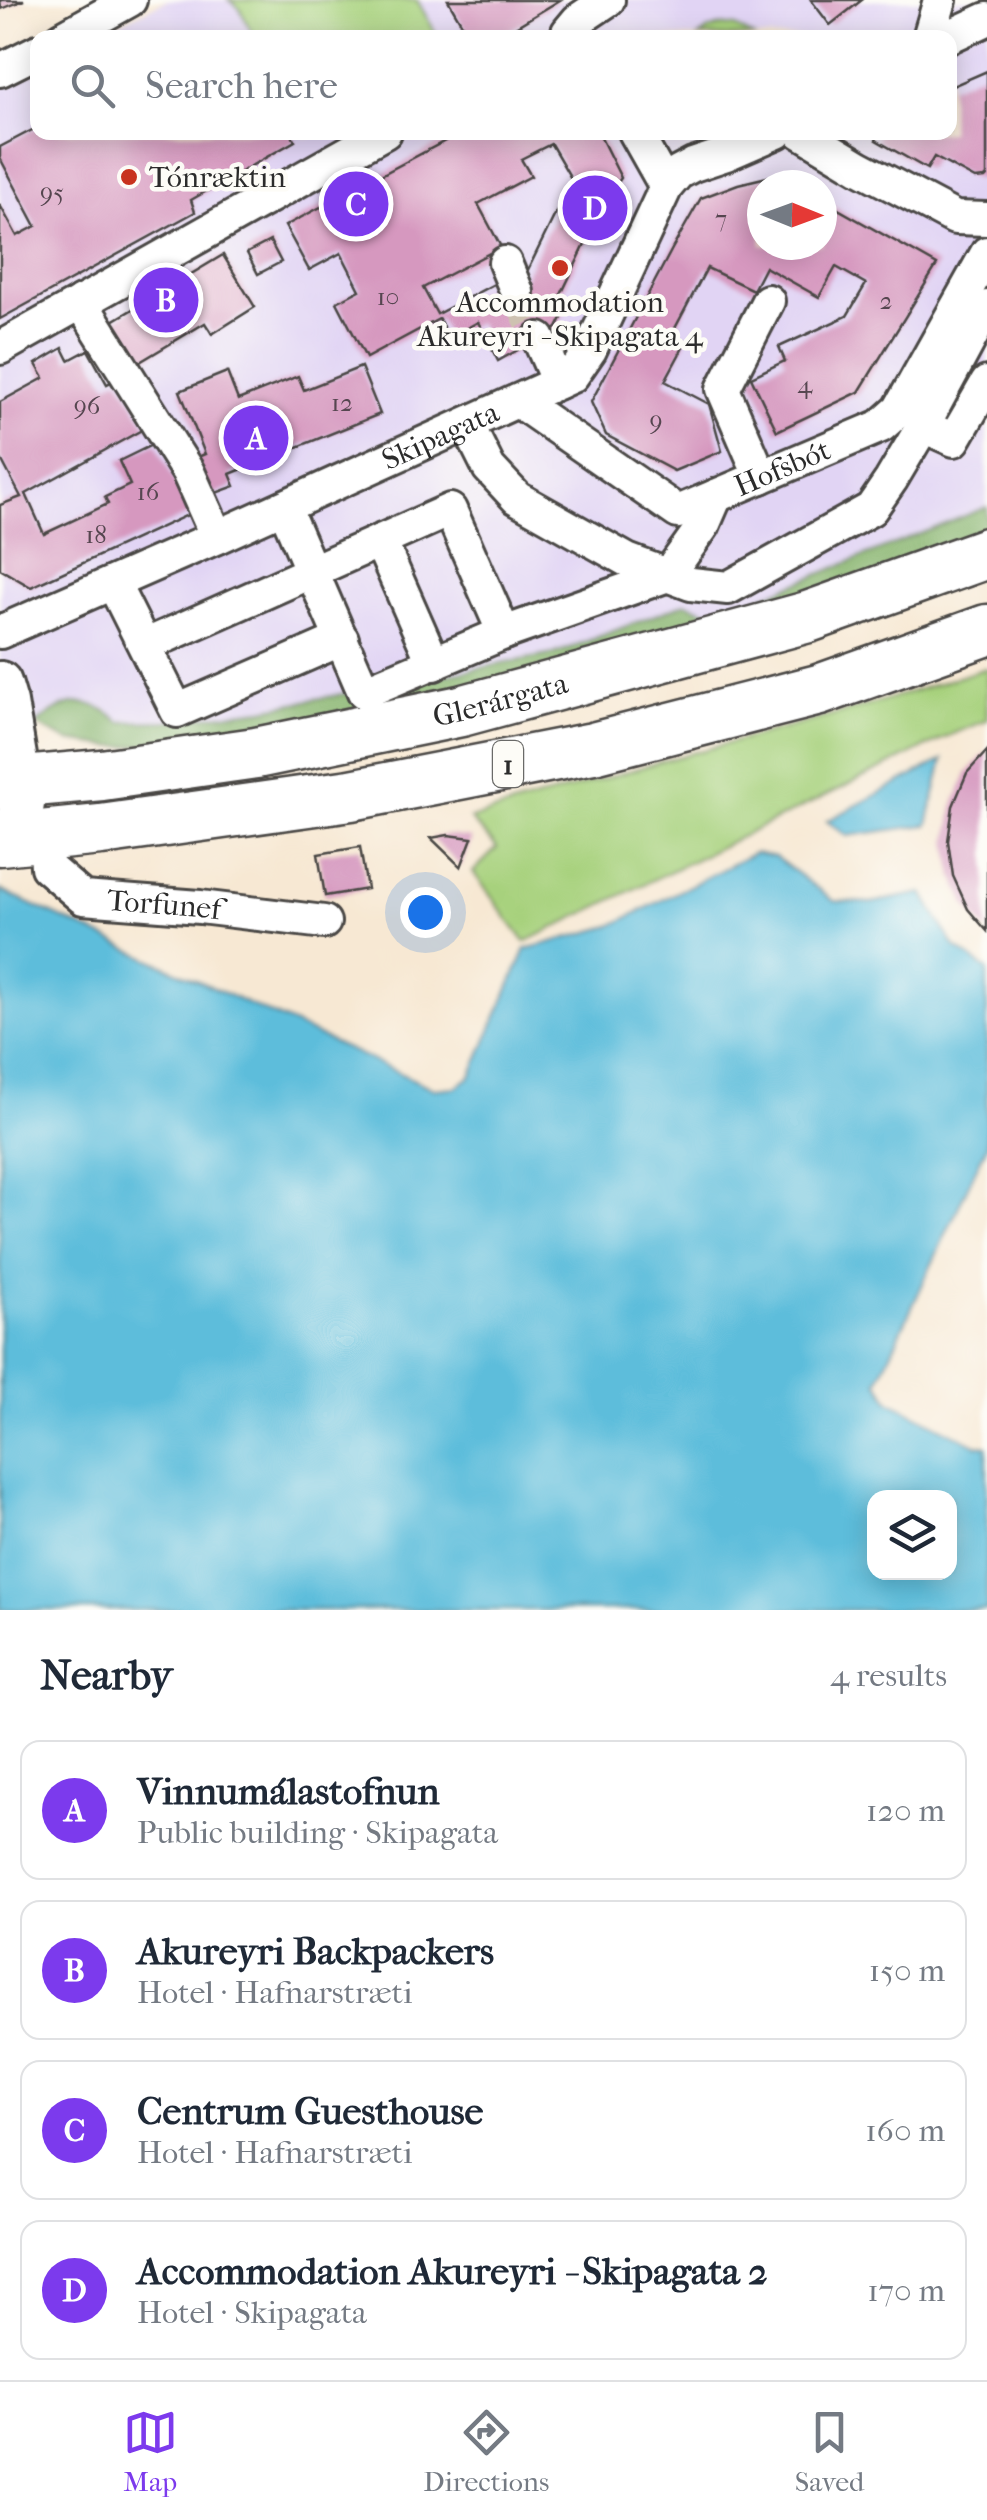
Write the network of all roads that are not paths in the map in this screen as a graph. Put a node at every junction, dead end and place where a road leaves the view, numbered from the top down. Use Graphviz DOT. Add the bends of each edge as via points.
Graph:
graph roads {
  1 [pos="130,0"];
  2 [pos="608,0"];
  3 [pos="940,0"];
  4 [pos="987,19"];
  5 [pos="76,30"];
  6 [pos="570,30"];
  7 [pos="931,30"];
  8 [pos="957,33"];
  9 [pos="371,140"];
  10 [pos="640,140"];
  11 [pos="759,140"];
  12 [pos="821,140"];
  13 [pos="666,187"];
  14 [pos="971,218"];
  15 [pos="987,254"];
  16 [pos="768,301"];
  17 [pos="80,302"];
  18 [pos="987,307"];
  19 [pos="539,339"];
  20 [pos="0,348"];
  21 [pos="920,375"];
  22 [pos="558,382"];
  23 [pos="987,383"];
  24 [pos="518,401"];
  25 [pos="467,424"];
  26 [pos="923,426"];
  27 [pos="761,477"];
  28 [pos="716,496"];
  29 [pos="284,507"];
  30 [pos="217,537"];
  31 [pos="380,541"];
  32 [pos="987,554"];
  33 [pos="312,572"];
  34 [pos="668,575"];
  35 [pos="113,583"];
  36 [pos="987,630"];
  37 [pos="0,632"];
  38 [pos="504,633"];
  39 [pos="342,639"];
  40 [pos="146,645"];
  41 [pos="434,664"];
  42 [pos="0,683"];
  43 [pos="13,816"];
  44 [pos="324,922"];
  1 -- 5 [label="street"];
  2 -- 6 [label="street"];
  3 -- 7 [label="street"];
  4 -- 8 [label="street"];
  9 -- 17 [label="street"];
  10 -- 13 [label="street"];
  11 -- 13 [label="street" via="693,165"];
  12 -- 14 [label="street" via="858,167"];
  13 -- 22 [label="street, Skipagata" via="584,362"];
  14 -- 15 [label="street" via="970,245"];
  15 -- 21 [label="street, Hofsbót"];
  16 -- 27 [label="street" via="723,389"];
  17 -- 20 [label="street"];
  17 -- 30 [label="street" via="188,472"];
  18 -- 26 [label="street"];
  19 -- 22 [label="street"];
  21 -- 26 [label="street" via="914,404"];
  21 -- 27 [label="street, Hofsbót" via="881,426"];
  22 -- 24 [label="street, Skipagata"];
  23 -- 26 [label="street" via="954,440"];
  24 -- 25 [label="street, Skipagata"];
  24 -- 28 [label="street, Hofsbót" via="678,512"];
  25 -- 29 [label="street, Skipagata"];
  25 -- 34 [label="street" via="489,468 517,498 627,560"];
  26 -- 34 [label="street" via="872,508 728,588"];
  27 -- 28 [label="street, Hofsbót"];
  28 -- 34 [label="street"];
  29 -- 30 [label="street, Skipagata"];
  29 -- 33 [label="street"];
  30 -- 35 [label="street, Skipagata"];
  31 -- 33 [label="street"];
  31 -- 38 [label="street" via="450,510"];
  31 -- 41 [label="street"];
  32 -- 43 [label="highway, Glerárgata / 1" via="808,617 461,710 256,753 102,775"];
  33 -- 39 [label="street"];
  33 -- 40 [label="street"];
  34 -- 38 [label="street"];
  35 -- 37 [label="street, Skipagata"];
  35 -- 40 [label="street"];
  36 -- 43 [label="highway, Glerárgata / 1" via="819,690 593,748 352,794 101,830"];
  38 -- 41 [label="street"];
  39 -- 40 [label="street" via="177,711"];
  39 -- 41 [label="street" via="364,692"];
  42 -- 43 [label="main road"];
  43 -- 44 [label="street, Torfunef" via="47,867 83,898"];
}
